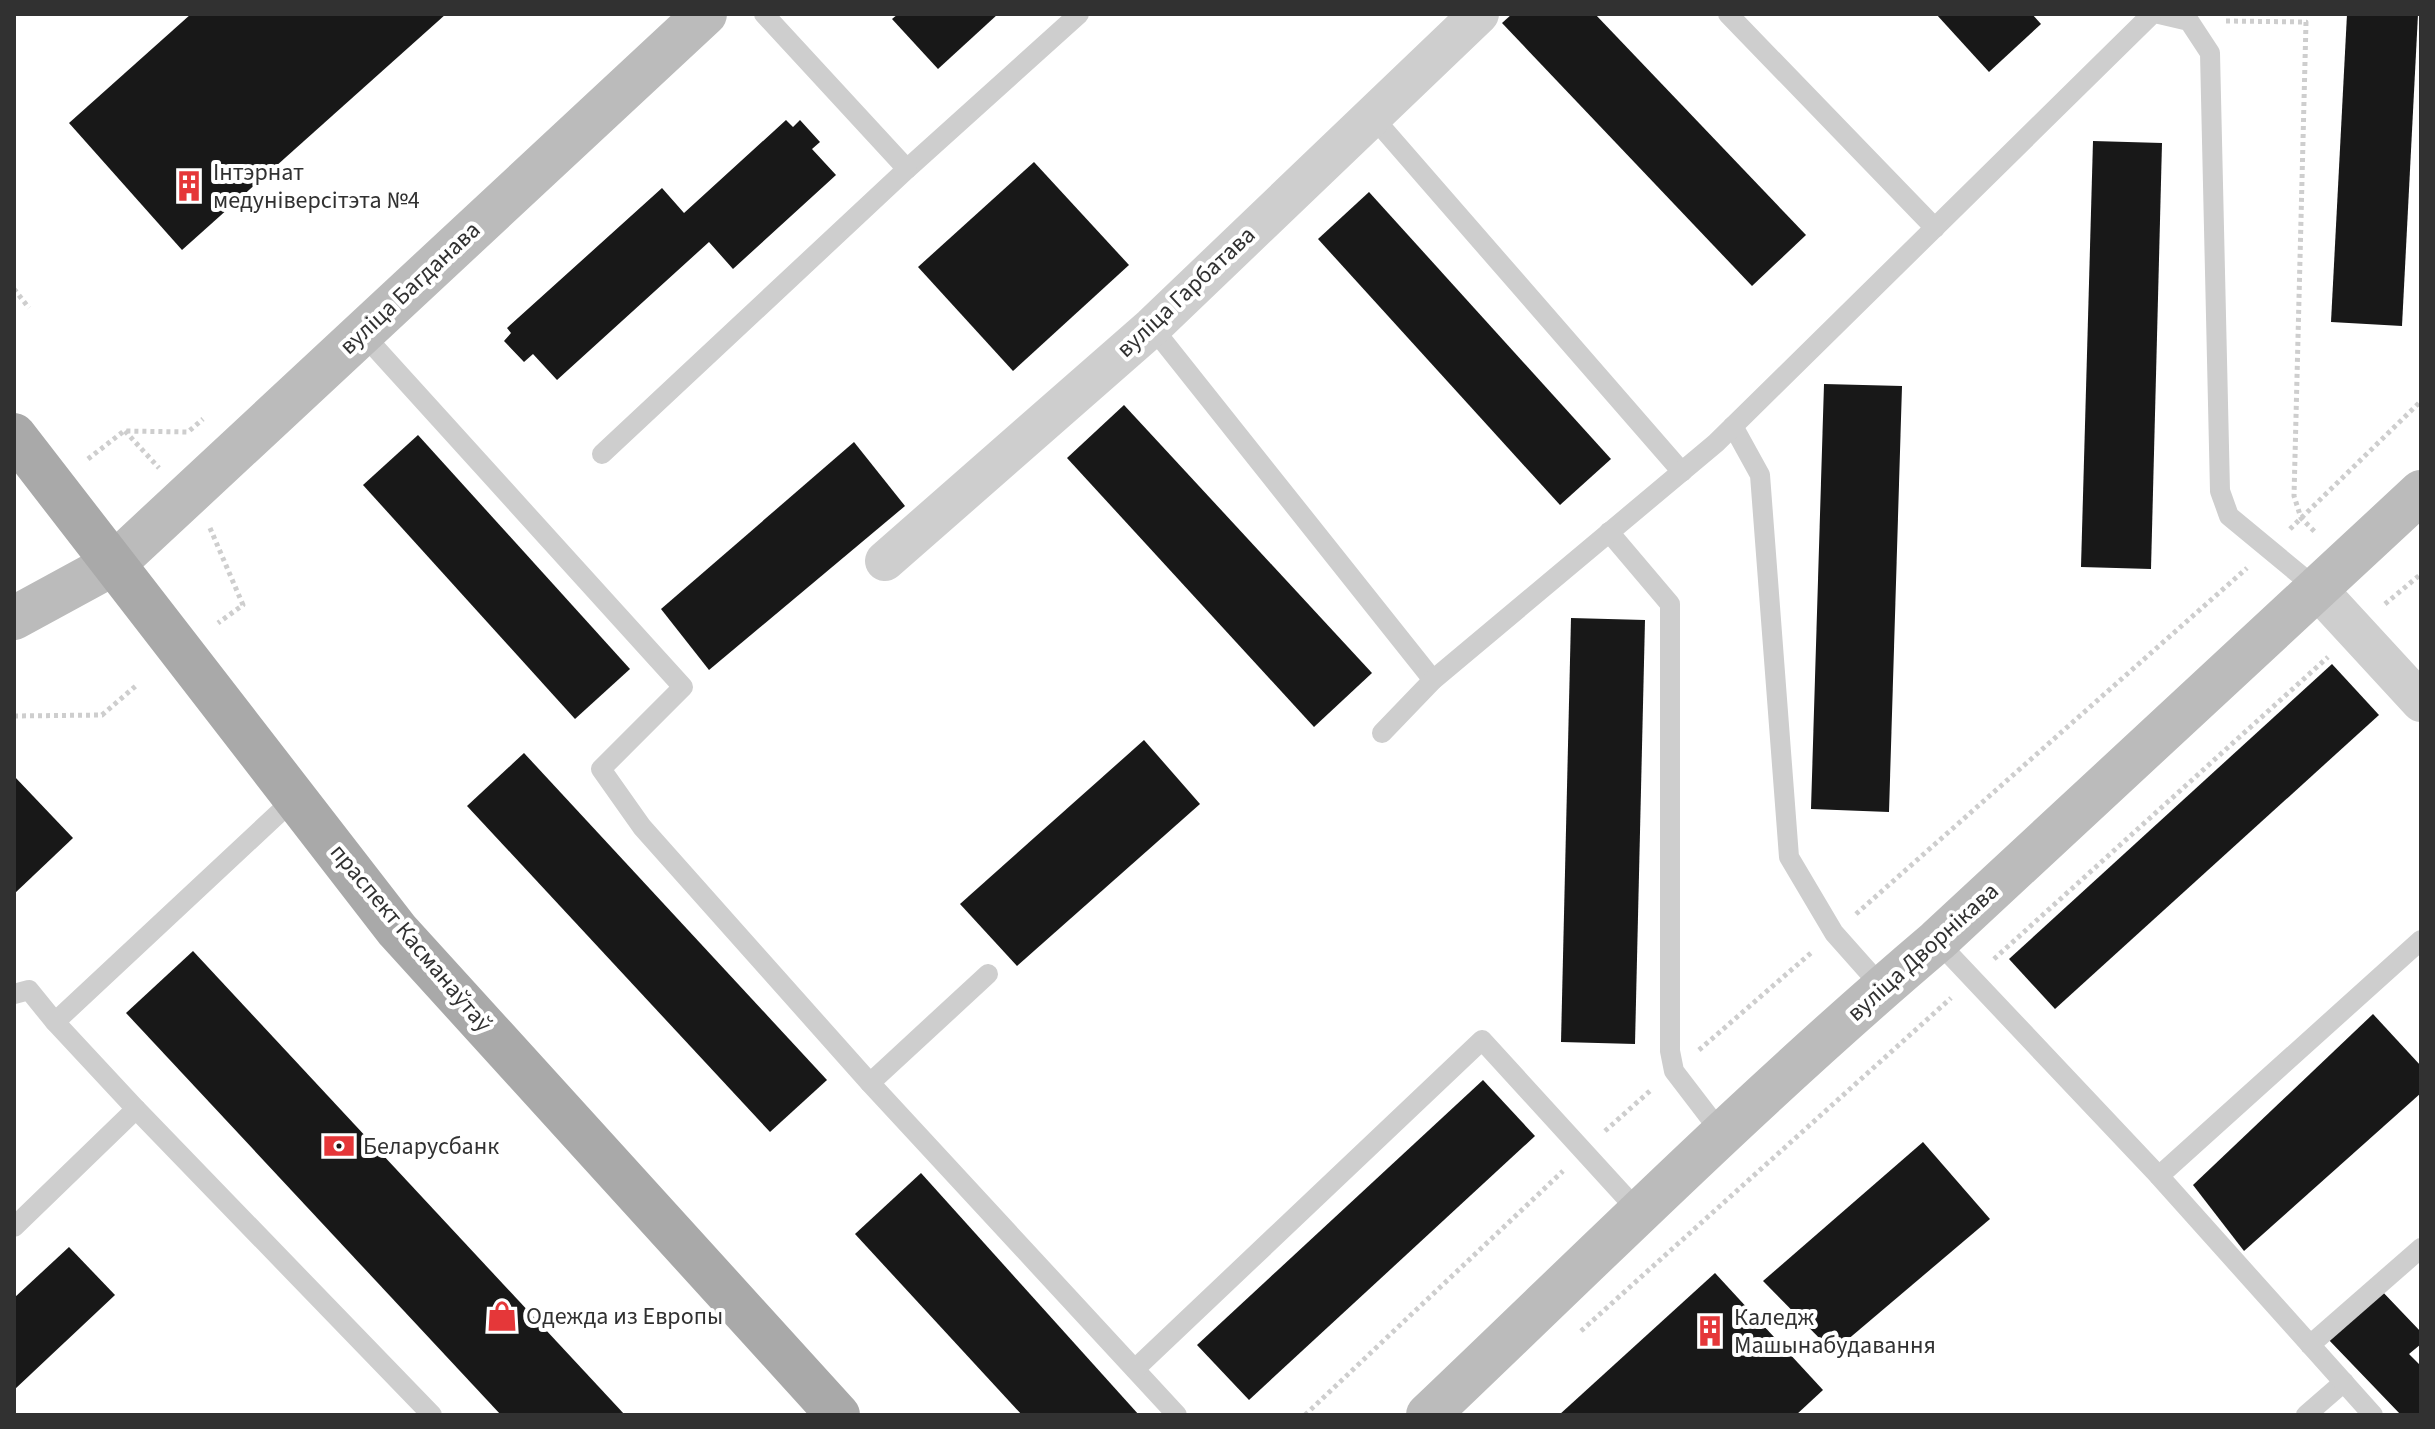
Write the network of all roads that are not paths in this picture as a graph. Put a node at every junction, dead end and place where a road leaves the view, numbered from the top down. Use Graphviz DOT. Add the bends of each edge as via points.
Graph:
graph roads {
  1 [pos="764,14"];
  2 [pos="1079,14"];
  3 [pos="1479,14"];
  4 [pos="1728,14"];
  5 [pos="2152,14"];
  6 [pos="2159,14"];
  7 [pos="691,18"];
  8 [pos="1372,116"];
  9 [pos="907,169"];
  10 [pos="1935,228"];
  11 [pos="1152,327"];
  12 [pos="362,333"];
  13 [pos="1733,426"];
  14 [pos="14,435"];
  15 [pos="602,454"];
  16 [pos="1682,472"];
  17 [pos="2421,492"];
  18 [pos="1609,532"];
  19 [pos="885,561"];
  20 [pos="115,563"];
  21 [pos="2330,575"];
  22 [pos="14,618"];
  23 [pos="1433,680"];
  24 [pos="2421,702"];
  25 [pos="1382,733"];
  26 [pos="295,798"];
  27 [pos="2421,940"];
  28 [pos="1937,941"];
  29 [pos="988,974"];
  30 [pos="1882,987"];
  31 [pos="14,994"];
  32 [pos="55,1022"];
  33 [pos="870,1083"];
  34 [pos="136,1109"];
  35 [pos="1723,1135"];
  36 [pos="2159,1176"];
  37 [pos="1640,1213"];
  38 [pos="14,1227"];
  39 [pos="2419,1254"];
  40 [pos="2310,1345"];
  41 [pos="1135,1369"];
  42 [pos="2344,1382"];
  43 [pos="432,1415"];
  44 [pos="838,1415"];
  45 [pos="1177,1415"];
  46 [pos="1428,1415"];
  47 [pos="2306,1415"];
  48 [pos="2373,1415"];
  1 -- 9 [label="lane"];
  2 -- 9 [label="lane"];
  3 -- 8 [label="street, вуліца Гарбатава"];
  4 -- 10 [label="lane"];
  5 -- 10 [label="lane"];
  6 -- 21 [label="lane" via="2189,21 2210,53 2220,491 2229,516 2270,548"];
  7 -- 12 [label="street, вуліца Багданава"];
  8 -- 11 [label="street, вуліца Гарбатава"];
  8 -- 16 [label="lane"];
  9 -- 15 [label="lane"];
  10 -- 13 [label="lane"];
  11 -- 19 [label="street, вуліца Гарбатава"];
  11 -- 23 [label="lane"];
  12 -- 20 [label="street, вуліца Багданава"];
  12 -- 33 [label="lane" via="683,687 601,769 642,827"];
  13 -- 16 [label="lane"];
  13 -- 30 [label="lane" via="1760,475 1789,857 1834,933"];
  14 -- 20 [label="main road, праспект Касманаўтаў"];
  16 -- 18 [label="lane"];
  17 -- 21 [label="street, вуліца Дворнікава"];
  18 -- 23 [label="lane"];
  18 -- 35 [label="lane" via="1670,604 1670,1051 1674,1071"];
  20 -- 22 [label="street, вуліца Багданава"];
  20 -- 26 [label="main road, праспект Касманаўтаў"];
  21 -- 24 [label="street"];
  21 -- 28 [label="street, вуліца Дворнікава"];
  23 -- 25 [label="lane"];
  26 -- 32 [label="lane"];
  26 -- 44 [label="main road, праспект Касманаўтаў" via="397,930"];
  27 -- 36 [label="lane"];
  28 -- 30 [label="street, вуліца Дворнікава"];
  28 -- 36 [label="lane"];
  29 -- 33 [label="lane"];
  30 -- 35 [label="street, вуліца Дворнікава"];
  31 -- 32 [label="lane" via="29,990"];
  32 -- 34 [label="lane"];
  33 -- 41 [label="lane"];
  34 -- 38 [label="lane"];
  34 -- 43 [label="lane"];
  35 -- 37 [label="street, вуліца Дворнікава"];
  36 -- 40 [label="lane"];
  37 -- 41 [label="lane" via="1482,1040"];
  37 -- 46 [label="street, вуліца Дворнікава"];
  39 -- 40 [label="lane"];
  40 -- 42 [label="lane"];
  41 -- 45 [label="lane"];
  42 -- 47 [label="lane"];
  42 -- 48 [label="lane"];
}
